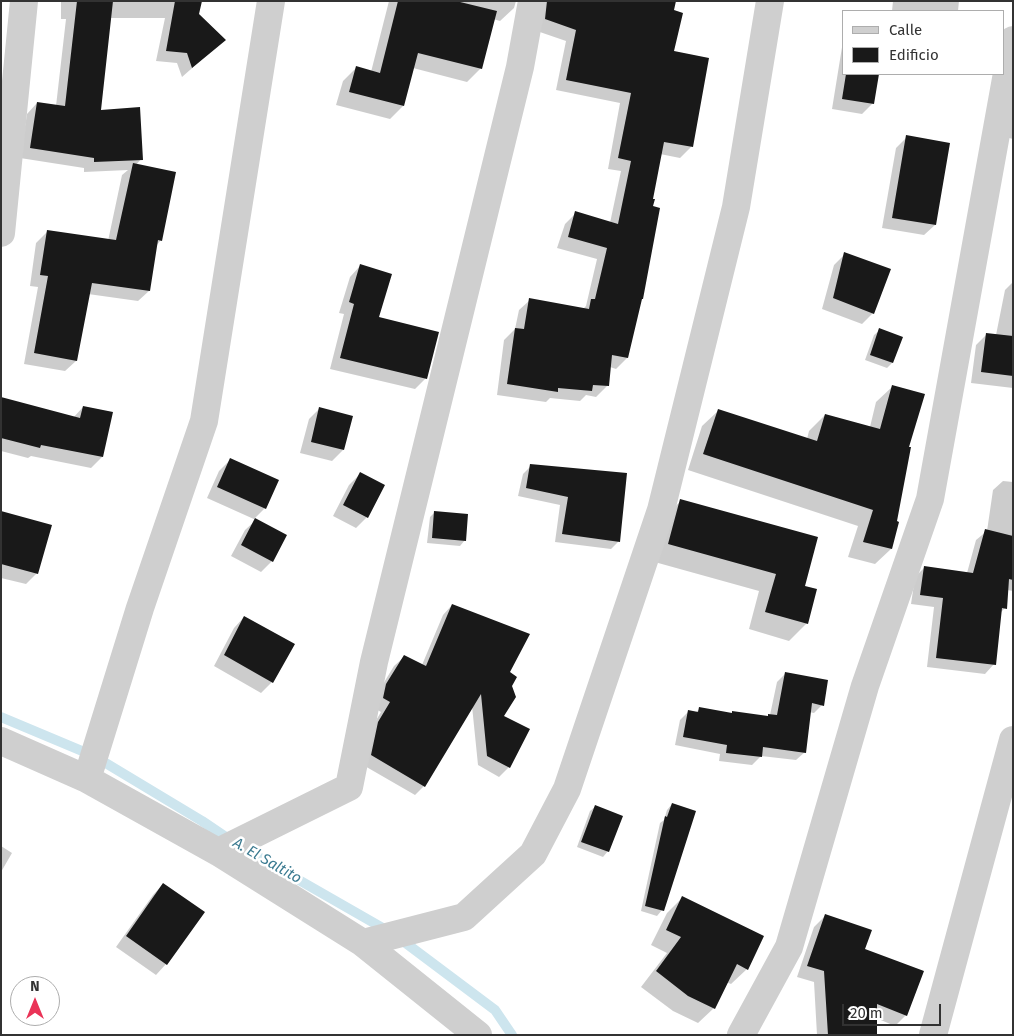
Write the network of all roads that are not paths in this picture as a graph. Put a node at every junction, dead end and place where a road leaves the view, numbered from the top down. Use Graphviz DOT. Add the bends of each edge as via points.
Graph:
graph roads {
  1 [pos="24,1"];
  2 [pos="271,1"];
  3 [pos="532,1"];
  4 [pos="770,1"];
  5 [pos="1013,40"];
  6 [pos="1,233"];
  7 [pos="1013,740"];
  8 [pos="1,742"];
  9 [pos="88,779"];
  10 [pos="218,852"];
  11 [pos="363,944"];
  12 [pos="478,1035"];
  13 [pos="741,1035"];
  14 [pos="933,1035"];
  1 -- 6 [label="street"];
  2 -- 9 [label="street" via="204,421 140,608"];
  3 -- 10 [label="street" via="520,67 374,662 349,786"];
  4 -- 11 [label="street" via="736,207 661,510 567,789 533,854 464,917"];
  5 -- 13 [label="street" via="930,500 864,686 789,947"];
  7 -- 14 [label="street"];
  8 -- 9 [label="street"];
  9 -- 10 [label="street"];
  10 -- 11 [label="street"];
  11 -- 12 [label="street"];
}
